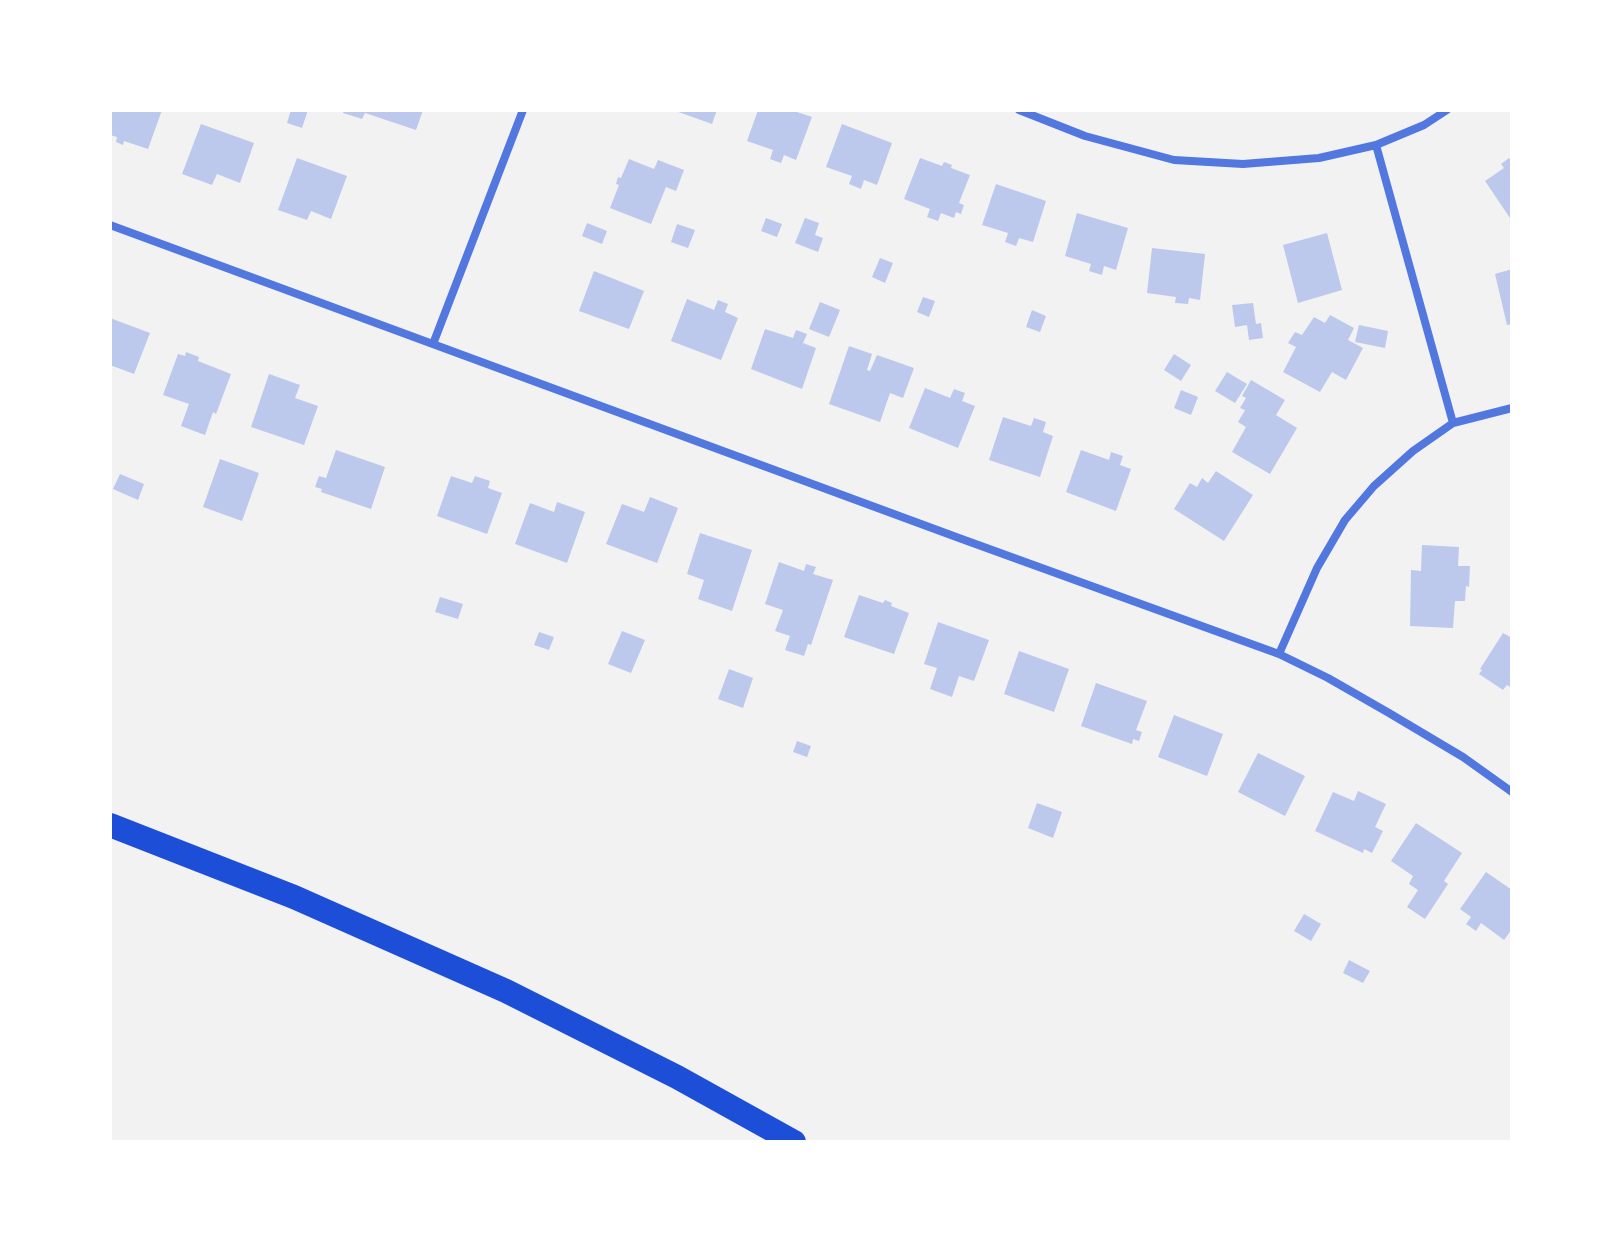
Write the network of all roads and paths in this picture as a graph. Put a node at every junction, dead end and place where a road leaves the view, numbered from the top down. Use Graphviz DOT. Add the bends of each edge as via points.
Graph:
graph roads {
  1 [pos="523,110"];
  2 [pos="1019,110"];
  3 [pos="1447,110"];
  4 [pos="1376,145"];
  5 [pos="110,225"];
  6 [pos="433,344"];
  7 [pos="1512,408"];
  8 [pos="1453,423"];
  9 [pos="1279,654"];
  10 [pos="1512,792"];
  11 [pos="110,825"];
  12 [pos="794,1142"];
  1 -- 6 [label="street"];
  2 -- 4 [label="street" via="1085,136 1174,160 1243,164 1319,158"];
  3 -- 4 [label="street"];
  4 -- 8 [label="street"];
  5 -- 6 [label="street"];
  6 -- 9 [label="street"];
  7 -- 8 [label="street"];
  8 -- 9 [label="street" via="1374,486 1345,520"];
  9 -- 10 [label="street" via="1389,713"];
  11 -- 12 [label="highway" via="294,897 506,991"];
}
